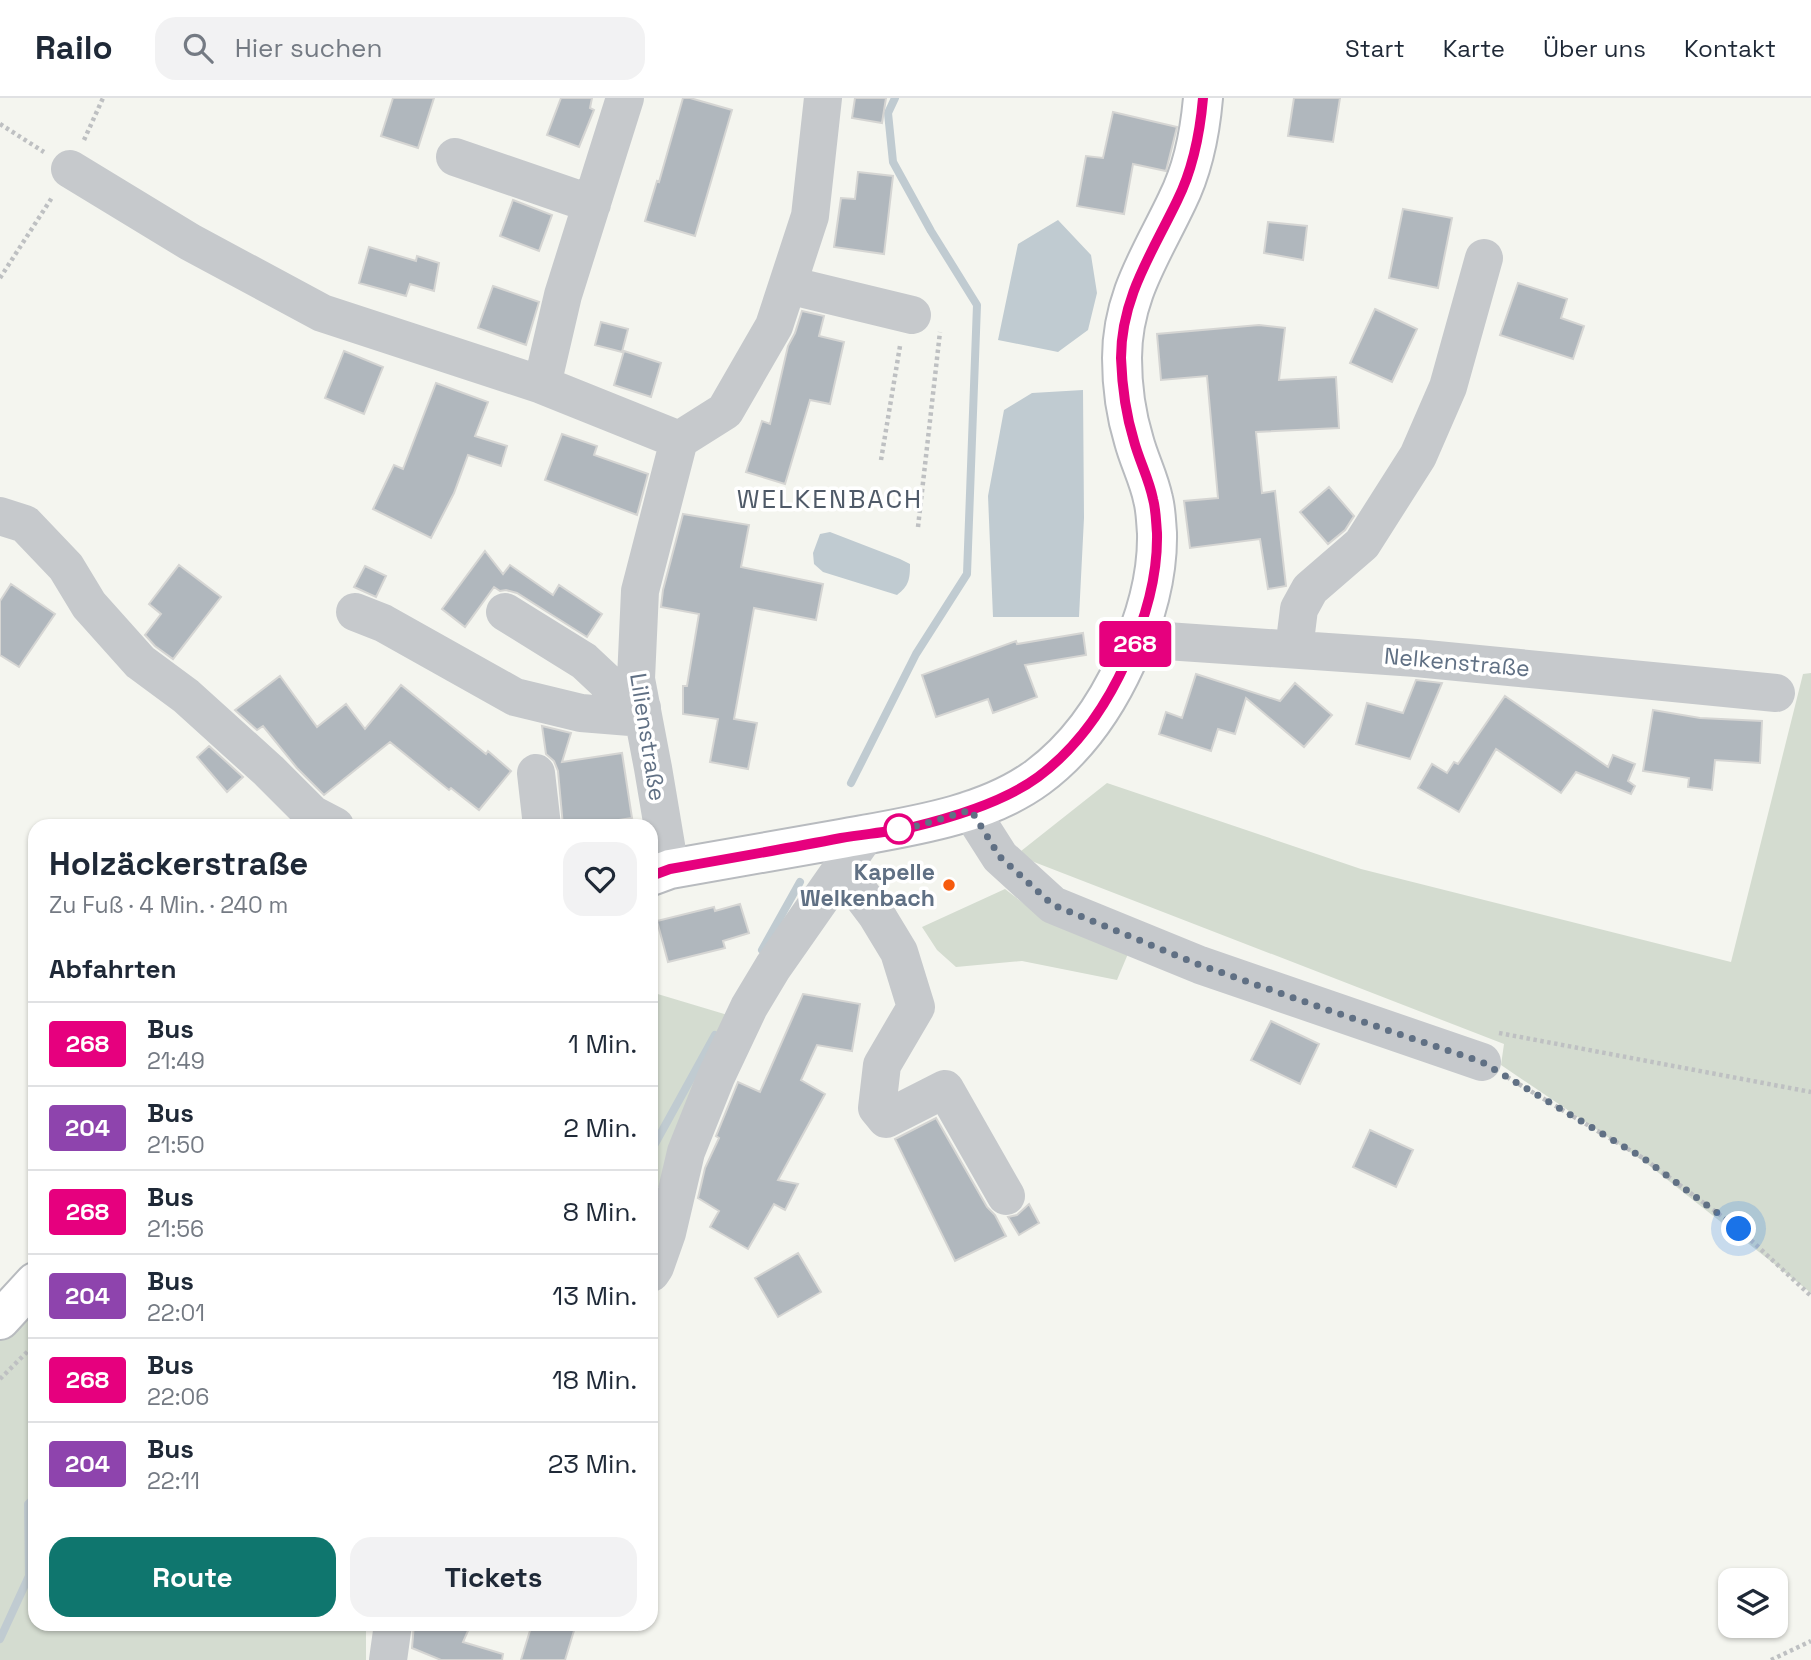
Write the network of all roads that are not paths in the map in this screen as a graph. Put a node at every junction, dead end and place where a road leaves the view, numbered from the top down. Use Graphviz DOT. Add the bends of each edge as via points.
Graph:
graph roads {
  1 [pos="625,98"];
  2 [pos="823,98"];
  3 [pos="1203,98"];
  4 [pos="455,158"];
  5 [pos="70,169"];
  6 [pos="592,204"];
  7 [pos="1484,258"];
  8 [pos="788,285"];
  9 [pos="908,315"];
  10 [pos="542,385"];
  11 [pos="679,440"];
  12 [pos="0,516"];
  13 [pos="355,612"];
  14 [pos="506,612"];
  15 [pos="1137,639"];
  16 [pos="1294,649"];
  17 [pos="1776,693"];
  18 [pos="642,713"];
  19 [pos="536,773"];
  20 [pos="971,810"];
  21 [pos="322,819"];
  22 [pos="541,819"];
  23 [pos="650,819"];
  24 [pos="866,834"];
  25 [pos="842,869"];
  26 [pos="661,873"];
  27 [pos="1482,1062"];
  28 [pos="1006,1196"];
  29 [pos="658,1259"];
  30 [pos="28,1290"];
  31 [pos="0,1320"];
  32 [pos="392,1631"];
  33 [pos="388,1660"];
  1 -- 6 [label="street"];
  2 -- 8 [label="street" via="810,216"];
  3 -- 15 [label="main road" via="1195,152 1184,184 1127,308 1121,356 1133,439 1153,499 1157,533 1156,570"];
  4 -- 6 [label="street"];
  5 -- 10 [label="street" via="190,242 323,313"];
  6 -- 10 [label="street" via="563,295"];
  7 -- 16 [label="street" via="1448,387 1418,456 1362,544 1310,589 1300,609"];
  8 -- 9 [label="street"];
  8 -- 11 [label="street" via="774,326 725,411"];
  10 -- 11 [label="street"];
  11 -- 18 [label="street, Lilienstraße" via="640,591 636,679"];
  12 -- 21 [label="street" via="25,524 140,663 186,696"];
  13 -- 18 [label="street" via="383,622 515,697 581,713"];
  14 -- 18 [label="street" via="584,661"];
  15 -- 16 [label="street, Nelkenstraße"];
  15 -- 20 [label="main road" via="1117,682 1072,746 1037,777"];
  16 -- 17 [label="street, Nelkenstraße"];
  18 -- 23 [label="street, Lilienstraße" via="653,768"];
  19 -- 22 [label="street"];
  20 -- 24 [label="main road" via="913,827"];
  20 -- 27 [label="street" via="1000,857 1053,905 1200,965"];
  24 -- 25 [label="street"];
  24 -- 26 [label="main road"];
  25 -- 28 [label="street" via="899,952 916,1007 882,1065 877,1108 886,1119 945,1089"];
  25 -- 29 [label="street" via="749,1007 686,1152"];
  30 -- 31 [label="main road"];
  32 -- 33 [label="street"];
}
